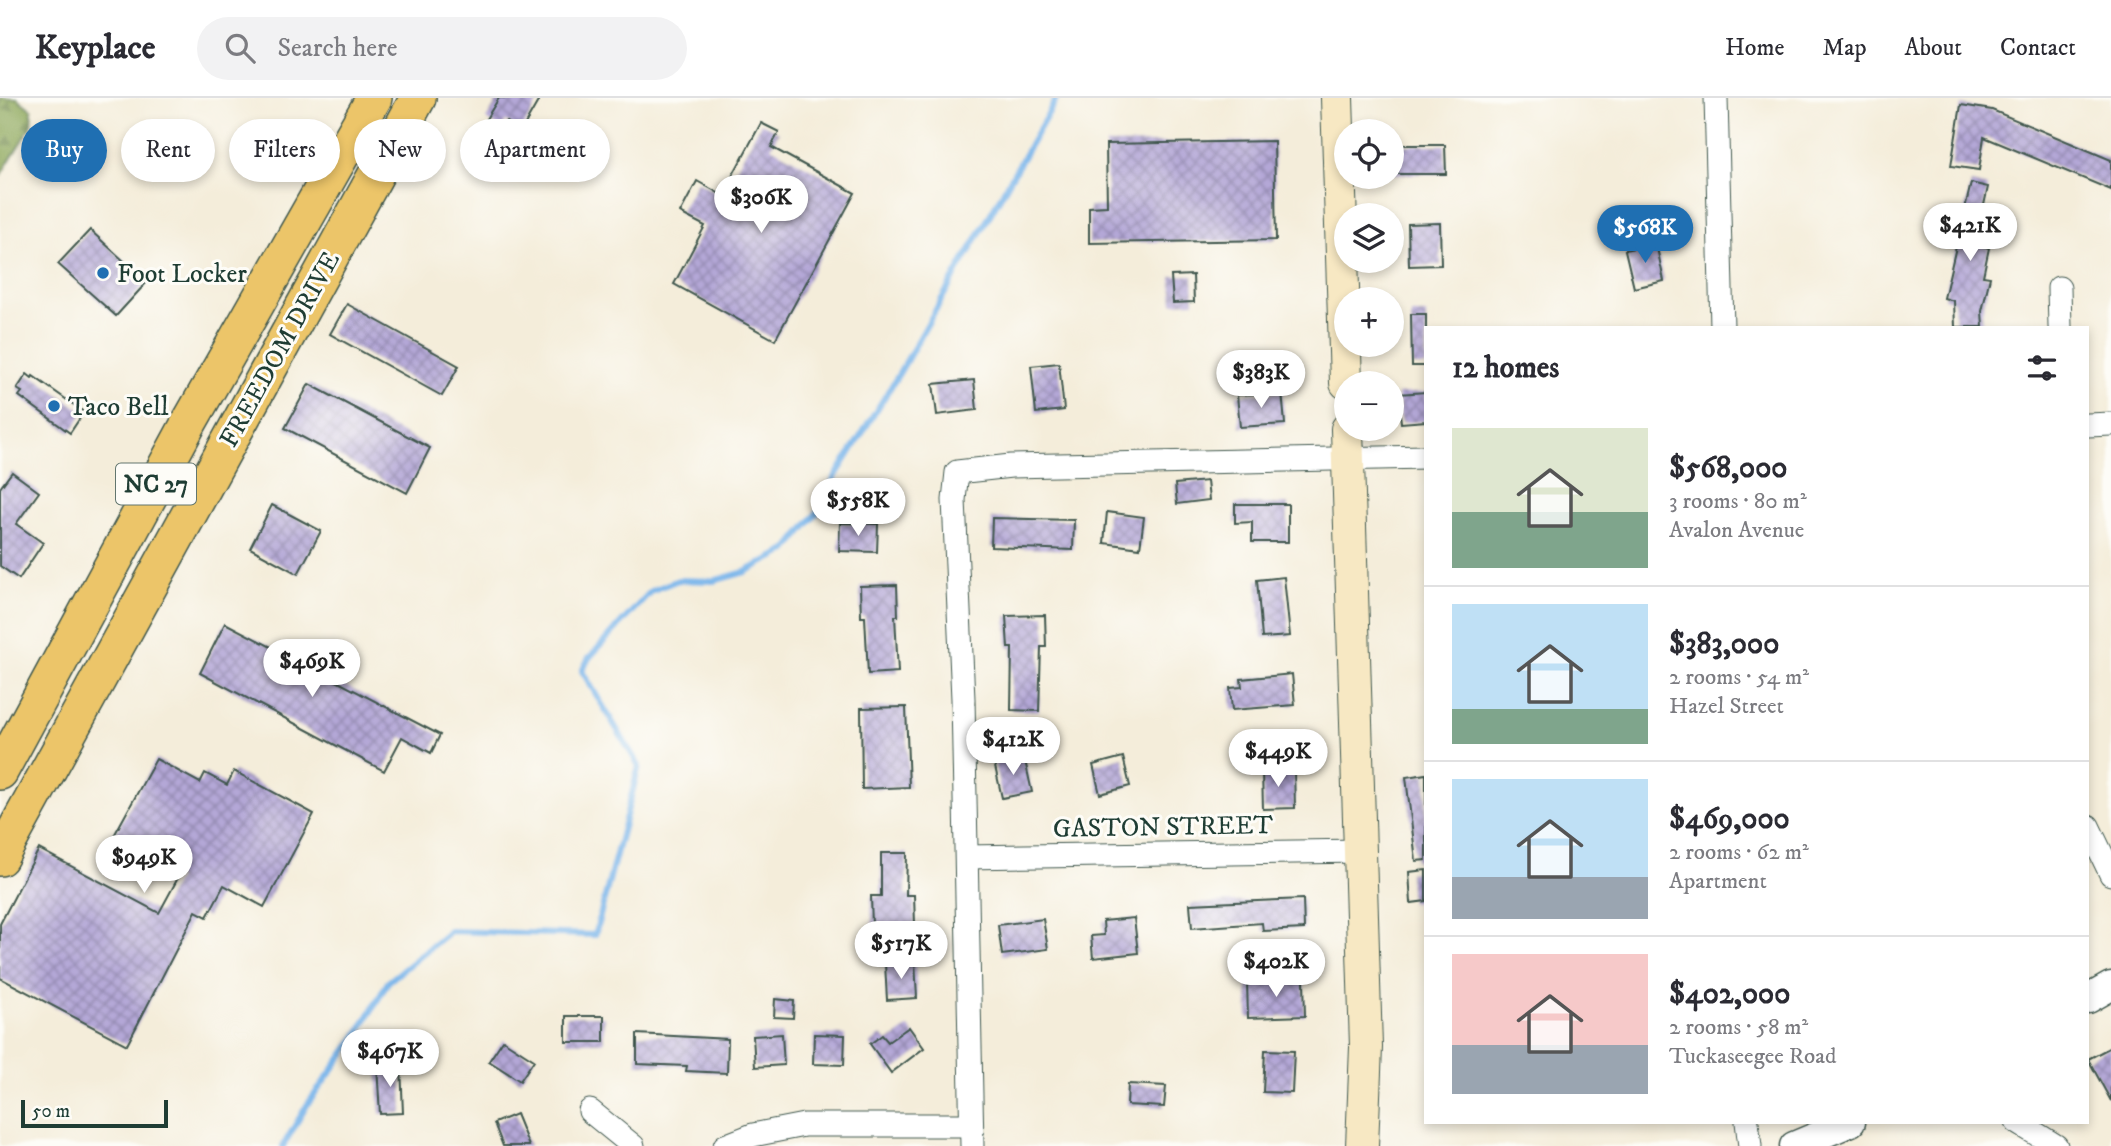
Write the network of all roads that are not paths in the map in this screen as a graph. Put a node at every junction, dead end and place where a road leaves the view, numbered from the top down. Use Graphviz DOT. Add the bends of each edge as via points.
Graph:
graph roads {
  1 [pos="374,98"];
  2 [pos="418,98"];
  3 [pos="1337,98"];
  4 [pos="1716,98"];
  5 [pos="307,214"];
  6 [pos="341,235"];
  7 [pos="2059,288"];
  8 [pos="1722,326"];
  9 [pos="2060,326"];
  10 [pos="1346,371"];
  11 [pos="2111,424"];
  12 [pos="2089,425"];
  13 [pos="1347,441"];
  14 [pos="1424,457"];
  15 [pos="1348,460"];
  16 [pos="0,772"];
  17 [pos="2089,828"];
  18 [pos="1360,851"];
  19 [pos="967,857"];
  20 [pos="0,858"];
  21 [pos="2111,874"];
  22 [pos="2111,986"];
  23 [pos="2089,998"];
  24 [pos="590,1111"];
  25 [pos="1747,1124"];
  26 [pos="1846,1124"];
  27 [pos="2020,1124"];
  28 [pos="972,1136"];
  29 [pos="633,1146"];
  30 [pos="725,1146"];
  31 [pos="1362,1146"];
  32 [pos="1750,1146"];
  33 [pos="1794,1146"];
  34 [pos="2056,1146"];
  1 -- 5 [label="main road, FREEDOM DRIVE / NC 27"];
  2 -- 6 [label="main road, FREEDOM DRIVE / NC 27"];
  3 -- 10 [label="main road"];
  4 -- 8 [label="street"];
  5 -- 6 [label="main road"];
  5 -- 16 [label="main road, FREEDOM DRIVE / NC 27"];
  6 -- 20 [label="main road, FREEDOM DRIVE / NC 27"];
  7 -- 9 [label="street"];
  11 -- 12 [label="street"];
  13 -- 15 [label="main road"];
  14 -- 15 [label="street"];
  15 -- 18 [label="main road"];
  15 -- 19 [label="street" via="957,472 954,500"];
  17 -- 21 [label="street"];
  18 -- 19 [label="street, GASTON STREET"];
  18 -- 31 [label="main road" via="1366,1047"];
  19 -- 28 [label="street"];
  22 -- 23 [label="street"];
  24 -- 29 [label="street"];
  25 -- 32 [label="street"];
  26 -- 33 [label="street"];
  27 -- 34 [label="street"];
  28 -- 30 [label="street" via="804,1125"];
}
